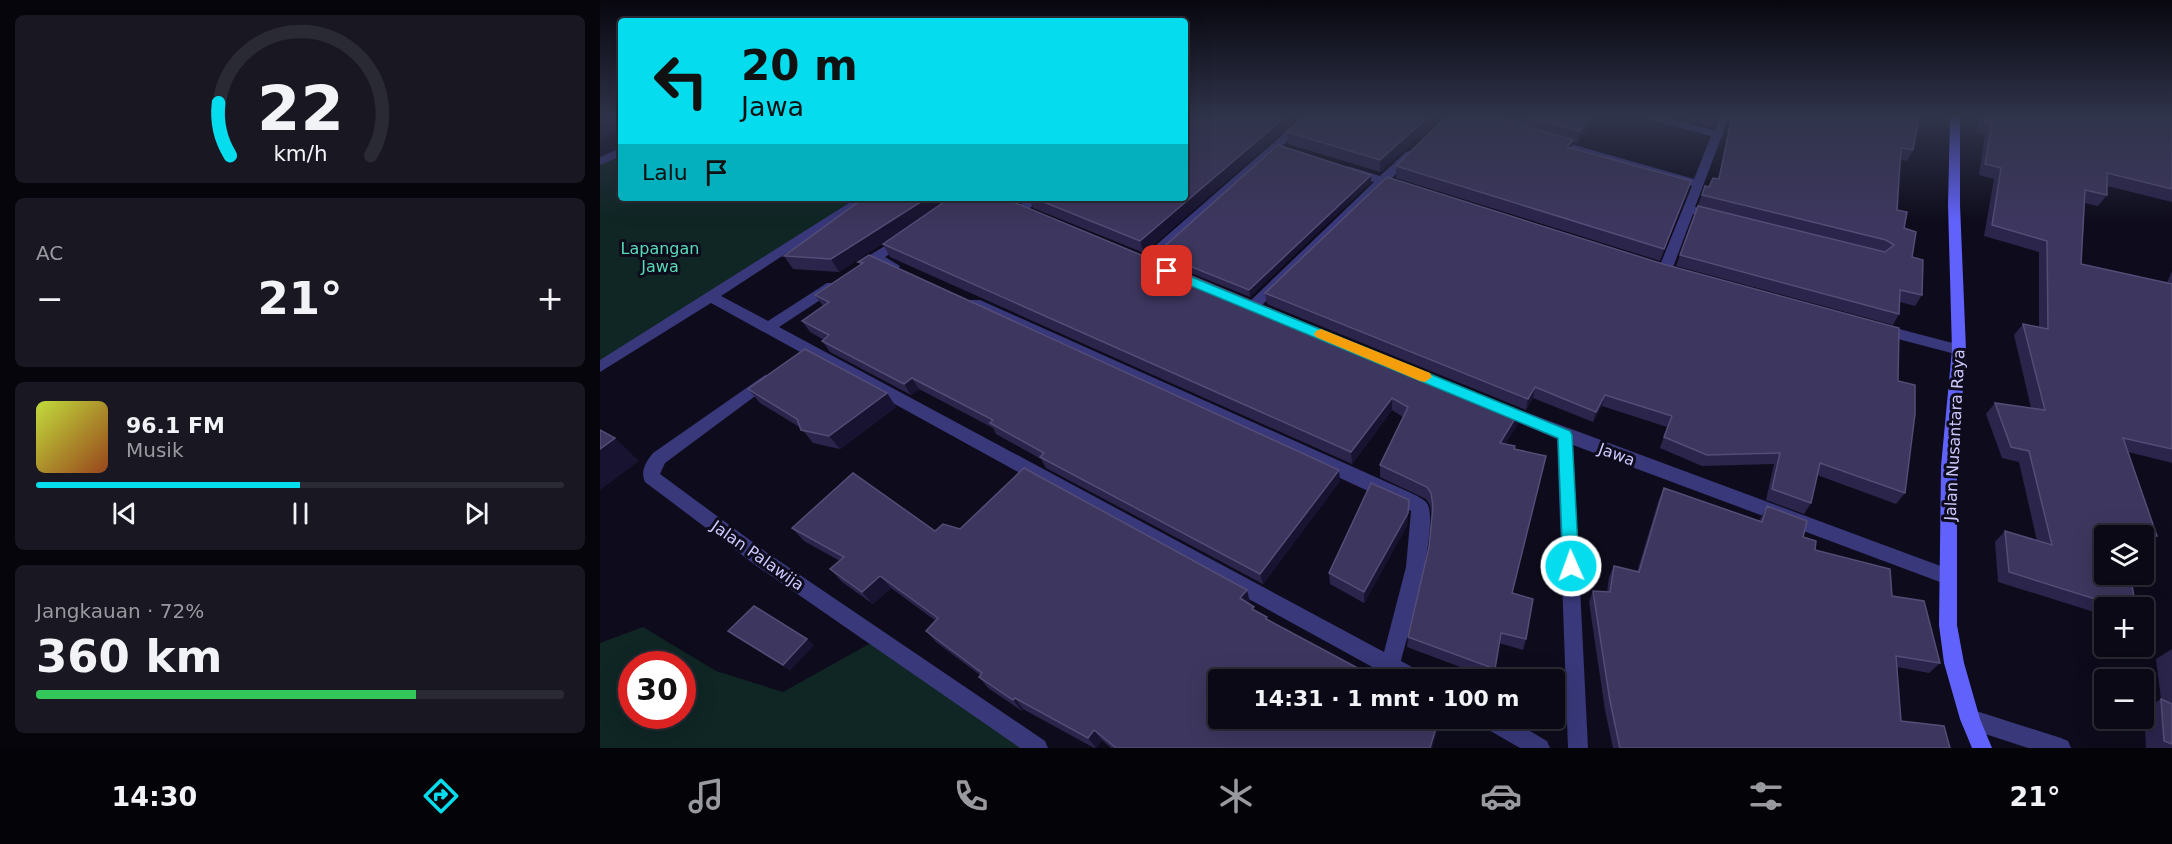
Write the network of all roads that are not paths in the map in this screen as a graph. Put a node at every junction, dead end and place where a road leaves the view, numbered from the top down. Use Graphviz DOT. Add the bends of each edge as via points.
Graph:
graph roads {
  1 [pos="1276,152"];
  2 [pos="1412,152"];
  3 [pos="1588,152"];
  4 [pos="1711,152"];
  5 [pos="1955,152"];
  6 [pos="618,153"];
  7 [pos="600,162"];
  8 [pos="1340,167"];
  9 [pos="1382,181"];
  10 [pos="1699,184"];
  11 [pos="1416,192"];
  12 [pos="860,201"];
  13 [pos="1030,201"];
  14 [pos="1690,210"];
  15 [pos="1724,218"];
  16 [pos="1041,219"];
  17 [pos="920,227"];
  18 [pos="1145,262"];
  19 [pos="1665,270"];
  20 [pos="907,273"];
  21 [pos="845,277"];
  22 [pos="710,296"];
  23 [pos="961,297"];
  24 [pos="1274,315"];
  25 [pos="1869,326"];
  26 [pos="769,327"];
  27 [pos="810,350"];
  28 [pos="1959,350"];
  29 [pos="600,367"];
  30 [pos="1490,404"];
  31 [pos="1565,435"];
  32 [pos="1948,577"];
  33 [pos="1390,665"];
  34 [pos="1397,669"];
  35 [pos="1970,719"];
  36 [pos="1506,729"];
  37 [pos="1038,748"];
  38 [pos="1540,748"];
  39 [pos="1578,748"];
  40 [pos="1982,748"];
  41 [pos="2061,748"];
  1 -- 18 [label="street"];
  2 -- 9 [label="street"];
  3 -- 10 [label="street"];
  4 -- 10 [label="street"];
  5 -- 28 [label="street, Jalan Nusantara Raya"];
  6 -- 7 [label="street"];
  8 -- 9 [label="street"];
  9 -- 11 [label="street"];
  9 -- 24 [label="street" via="1247,304"];
  10 -- 14 [label="street"];
  12 -- 22 [label="street"];
  13 -- 16 [label="street" via="1015,208"];
  14 -- 15 [label="street"];
  14 -- 19 [label="street"];
  17 -- 20 [label="street" via="870,261"];
  21 -- 26 [label="street"];
  22 -- 26 [label="street"];
  22 -- 29 [label="street"];
  23 -- 33 [label="street" via="1420,507 1420,530"];
  25 -- 28 [label="street"];
  26 -- 27 [label="street"];
  27 -- 33 [label="street"];
  27 -- 37 [label="street, Jalan Palawija" via="667,451 652,467 651,477 760,558"];
  28 -- 32 [label="street, Jalan Nusantara Raya" via="1949,466"];
  30 -- 31 [label="street, Jawa"];
  31 -- 32 [label="street, Jawa"];
  31 -- 39 [label="street"];
  32 -- 35 [label="street, Jalan Nusantara Raya" via="1948,625"];
  33 -- 34 [label="street"];
  35 -- 40 [label="street, Jalan Nusantara Raya"];
  35 -- 41 [label="street"];
  36 -- 38 [label="street"];
}
